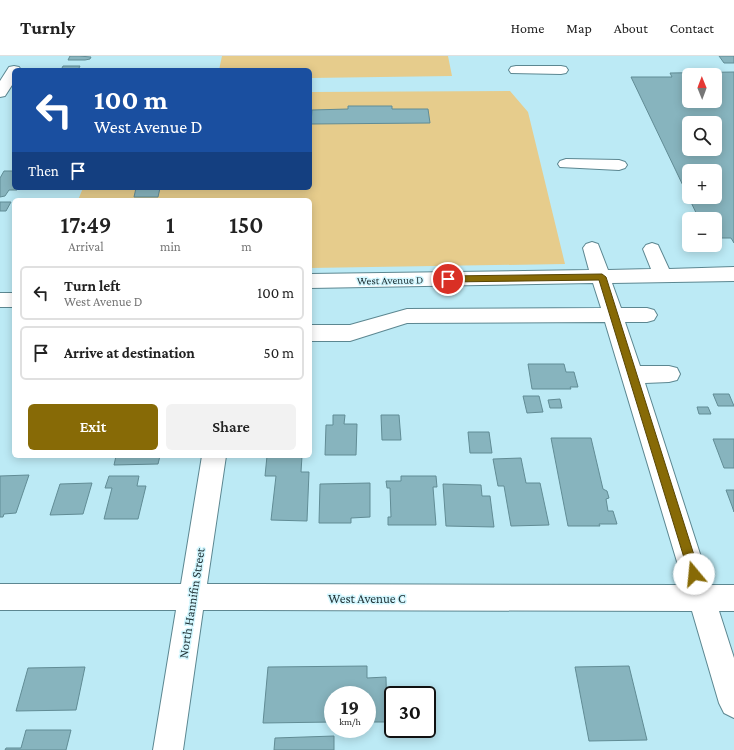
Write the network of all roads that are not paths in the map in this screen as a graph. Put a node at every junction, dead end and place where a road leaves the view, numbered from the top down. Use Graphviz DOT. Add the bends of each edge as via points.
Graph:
graph roads {
  1 [pos="516,70"];
  2 [pos="561,70"];
  3 [pos="12,74"];
  4 [pos="0,93"];
  5 [pos="566,164"];
  6 [pos="619,165"];
  7 [pos="592,248"];
  8 [pos="652,249"];
  9 [pos="734,274"];
  10 [pos="663,276"];
  11 [pos="602,277"];
  12 [pos="312,281"];
  13 [pos="0,300"];
  14 [pos="12,300"];
  15 [pos="647,314"];
  16 [pos="614,316"];
  17 [pos="312,333"];
  18 [pos="669,374"];
  19 [pos="632,375"];
  20 [pos="214,458"];
  21 [pos="0,597"];
  22 [pos="192,597"];
  23 [pos="702,598"];
  24 [pos="734,598"];
  25 [pos="734,703"];
  26 [pos="168,750"];
  1 -- 2 [label="street"];
  3 -- 4 [label="street"];
  5 -- 6 [label="street"];
  7 -- 11 [label="street"];
  8 -- 10 [label="street"];
  9 -- 10 [label="street, West Avenue D"];
  10 -- 11 [label="street, West Avenue D"];
  11 -- 12 [label="street, West Avenue D"];
  11 -- 16 [label="street"];
  13 -- 14 [label="street"];
  15 -- 16 [label="street"];
  16 -- 17 [label="street" via="407,316 350,333"];
  16 -- 19 [label="street"];
  18 -- 19 [label="street"];
  19 -- 23 [label="street"];
  20 -- 22 [label="street, North Hannifin Street"];
  21 -- 22 [label="street, West Avenue C"];
  22 -- 23 [label="street, West Avenue C"];
  22 -- 26 [label="street, North Hannifin Street"];
  23 -- 24 [label="street, West Avenue C"];
  23 -- 25 [label="street"];
}
